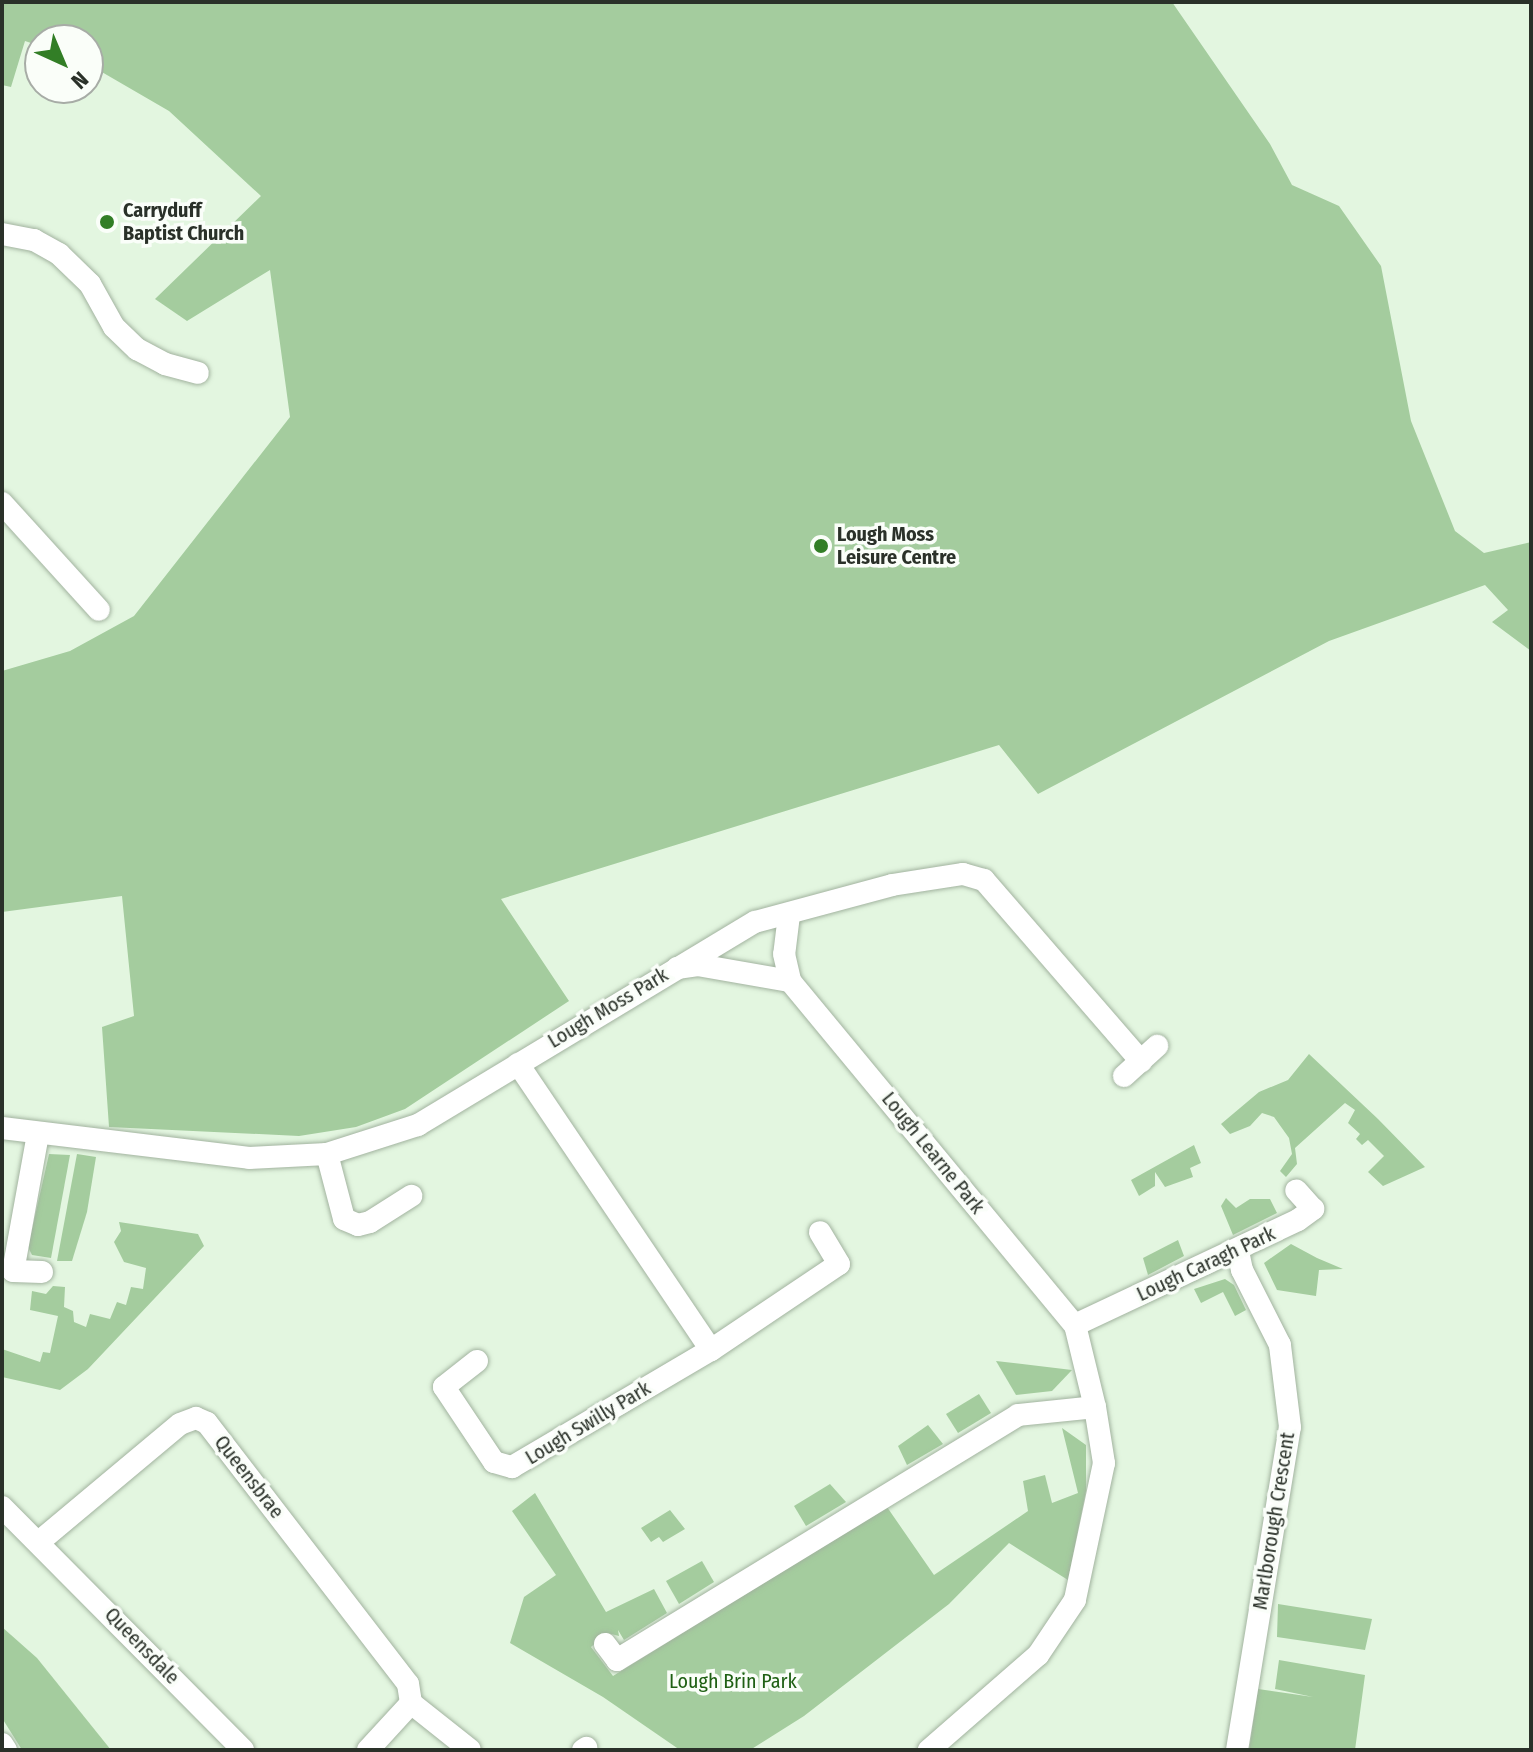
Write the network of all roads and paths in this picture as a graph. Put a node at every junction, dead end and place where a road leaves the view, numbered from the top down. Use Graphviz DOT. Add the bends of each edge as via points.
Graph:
graph roads {
  1 [pos="2,234"];
  2 [pos="198,373"];
  3 [pos="2,503"];
  4 [pos="99,610"];
  5 [pos="789,915"];
  6 [pos="673,968"];
  7 [pos="790,981"];
  8 [pos="518,1064"];
  9 [pos="1124,1076"];
  10 [pos="2,1128"];
  11 [pos="38,1134"];
  12 [pos="327,1154"];
  13 [pos="1296,1190"];
  14 [pos="411,1196"];
  15 [pos="820,1232"];
  16 [pos="1238,1251"];
  17 [pos="42,1272"];
  18 [pos="1075,1325"];
  19 [pos="711,1350"];
  20 [pos="477,1361"];
  21 [pos="1095,1407"];
  22 [pos="2,1507"];
  23 [pos="40,1541"];
  24 [pos="605,1644"];
  25 [pos="411,1703"];
  26 [pos="2,1744"];
  27 [pos="6,1750"];
  28 [pos="243,1750"];
  29 [pos="368,1750"];
  30 [pos="470,1750"];
  31 [pos="929,1750"];
  32 [pos="1237,1750"];
  1 -- 2 [label="street" via="34,240 59,254 90,284 114,327 137,349"];
  3 -- 4 [label="street"];
  5 -- 6 [label="street, Lough Moss Park" via="755,922"];
  5 -- 7 [label="street" via="784,954"];
  5 -- 9 [label="street, Lough Moss Park" via="892,885 963,874 984,880 1149,1053"];
  6 -- 7 [label="street" via="698,965"];
  6 -- 8 [label="street, Lough Moss Park"];
  7 -- 18 [label="street, Lough Learne Park"];
  8 -- 12 [label="street, Lough Moss Park" via="418,1125"];
  8 -- 19 [label="street"];
  10 -- 11 [label="street, Lough Moss Park"];
  11 -- 12 [label="street, Lough Moss Park" via="249,1158"];
  11 -- 17 [label="street" via="13,1271"];
  12 -- 14 [label="street" via="344,1219 358,1225 370,1222"];
  13 -- 16 [label="street, Lough Caragh Park" via="1313,1209"];
  15 -- 19 [label="street, Lough Swilly Park" via="839,1264"];
  16 -- 18 [label="street, Lough Caragh Park"];
  16 -- 32 [label="street, Marlborough Crescent" via="1242,1270 1280,1345 1290,1427"];
  18 -- 21 [label="street"];
  19 -- 20 [label="street, Lough Swilly Park" via="512,1467 494,1462 444,1387"];
  21 -- 24 [label="street" via="1018,1415 617,1660"];
  21 -- 31 [label="street" via="1104,1463 1075,1600 1038,1655"];
  22 -- 23 [label="street, Queensdale"];
  23 -- 25 [label="street, Queensbrae" via="180,1424 196,1418 207,1423 408,1684"];
  23 -- 28 [label="street, Queensdale"];
  25 -- 29 [label="street"];
  25 -- 30 [label="street"];
  26 -- 27 [label="street"];
}
